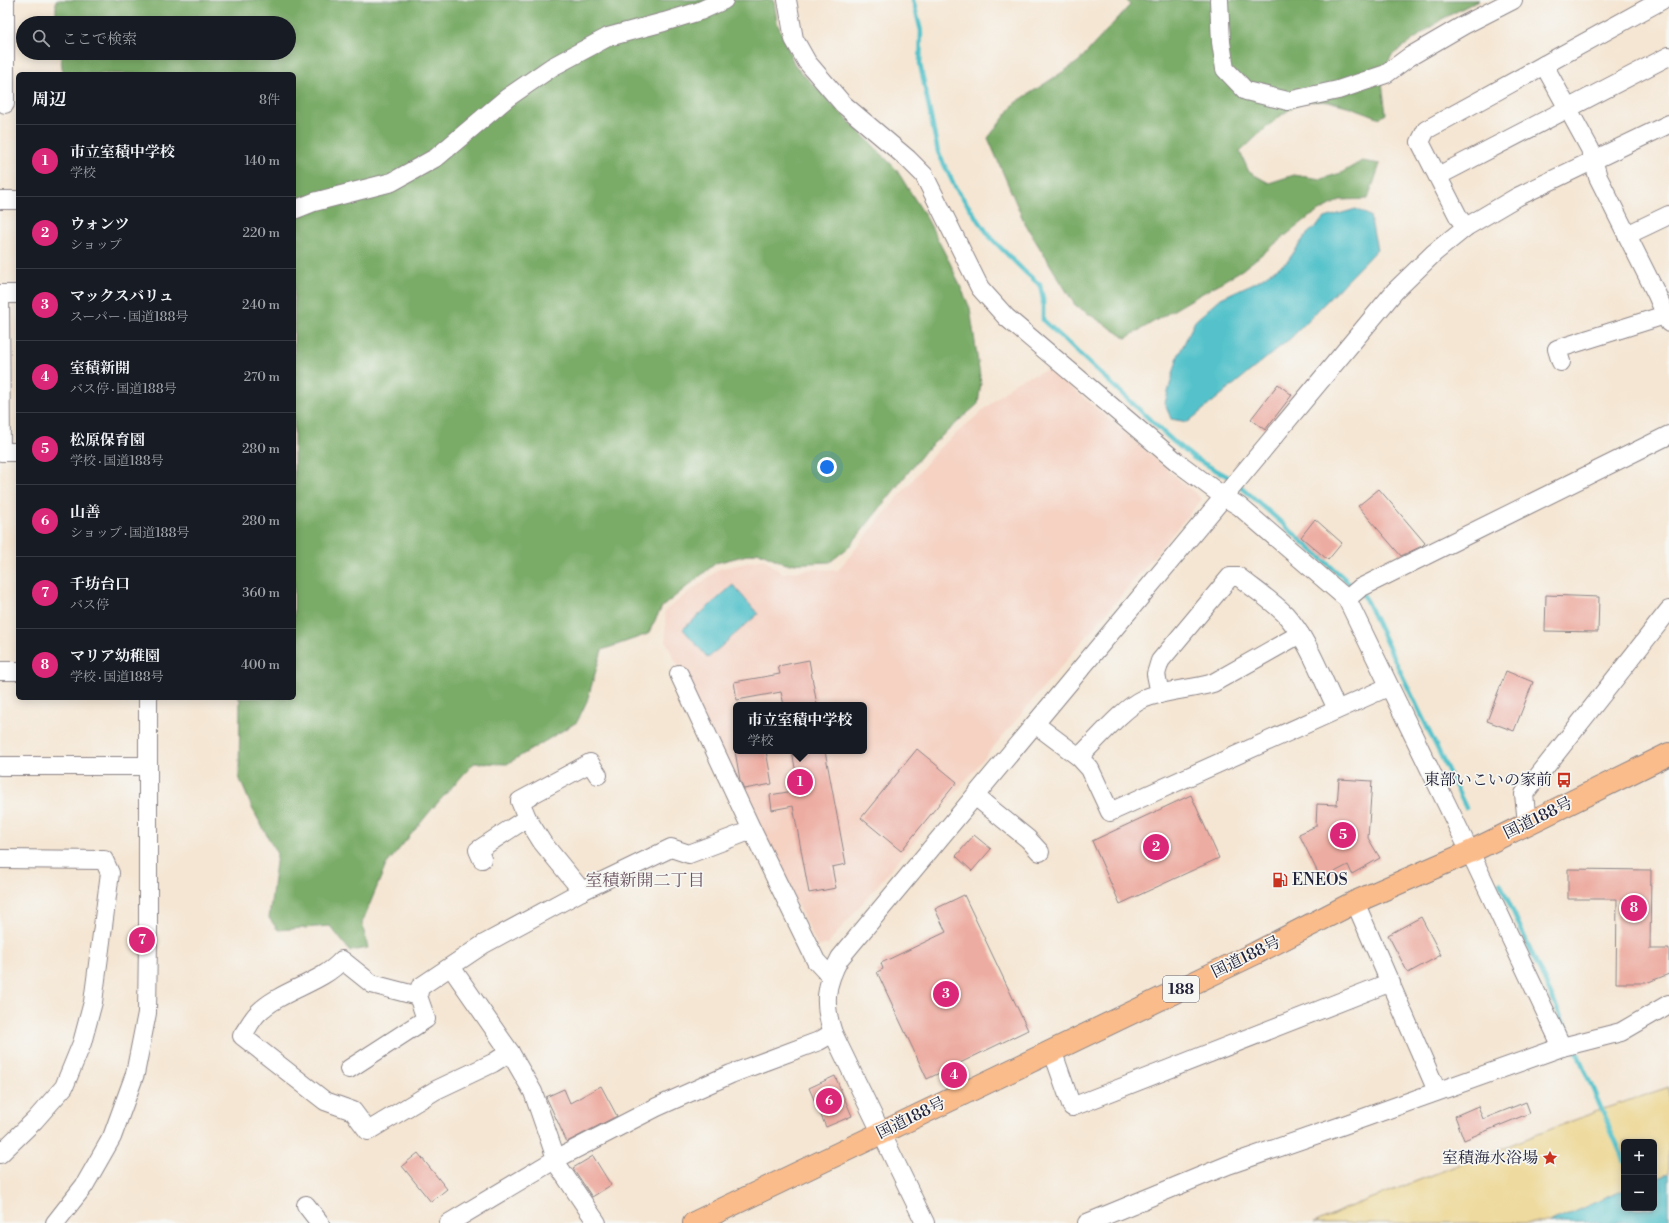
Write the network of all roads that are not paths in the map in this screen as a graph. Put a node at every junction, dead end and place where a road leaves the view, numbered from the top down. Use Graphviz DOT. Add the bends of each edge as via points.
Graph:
graph roads {
  1 [pos="5,0"];
  2 [pos="724,0"];
  3 [pos="787,0"];
  4 [pos="1219,0"];
  5 [pos="1513,0"];
  6 [pos="1662,0"];
  7 [pos="1669,56"];
  8 [pos="1544,65"];
  9 [pos="8,104"];
  10 [pos="1569,109"];
  11 [pos="1669,124"];
  12 [pos="1593,162"];
  13 [pos="1438,176"];
  14 [pos="0,200"];
  15 [pos="16,200"];
  16 [pos="296,209"];
  17 [pos="1669,215"];
  18 [pos="1466,227"];
  19 [pos="1627,235"];
  20 [pos="1663,292"];
  21 [pos="0,294"];
  22 [pos="16,294"];
  23 [pos="1667,319"];
  24 [pos="1561,362"];
  25 [pos="1669,435"];
  26 [pos="16,452"];
  27 [pos="1224,497"];
  28 [pos="1347,599"];
  29 [pos="1669,610"];
  30 [pos="1300,634"];
  31 [pos="0,672"];
  32 [pos="16,672"];
  33 [pos="679,674"];
  34 [pos="1388,687"];
  35 [pos="1160,694"];
  36 [pos="148,700"];
  37 [pos="1337,709"];
  38 [pos="1035,724"];
  39 [pos="1669,754"];
  40 [pos="1079,757"];
  41 [pos="0,766"];
  42 [pos="148,766"];
  43 [pos="598,775"];
  44 [pos="975,796"];
  45 [pos="527,818"];
  46 [pos="1527,823"];
  47 [pos="752,830"];
  48 [pos="1040,852"];
  49 [pos="1470,852"];
  50 [pos="0,860"];
  51 [pos="482,860"];
  52 [pos="582,891"];
  53 [pos="1355,902"];
  54 [pos="451,967"];
  55 [pos="830,976"];
  56 [pos="1390,982"];
  57 [pos="418,996"];
  58 [pos="1669,1004"];
  59 [pos="833,1033"];
  60 [pos="1562,1047"];
  61 [pos="1052,1050"];
  62 [pos="510,1052"];
  63 [pos="349,1069"];
  64 [pos="1437,1091"];
  65 [pos="881,1132"];
  66 [pos="2,1146"];
  67 [pos="556,1159"];
  68 [pos="306,1205"];
  69 [pos="55,1223"];
  70 [pos="320,1223"];
  71 [pos="449,1223"];
  72 [pos="597,1223"];
  73 [pos="694,1223"];
  74 [pos="924,1223"];
  75 [pos="1087,1223"];
  1 -- 9 [label="street"];
  2 -- 16 [label="street" via="700,11 608,37 552,66 507,98 437,157 392,182 314,202"];
  3 -- 27 [label="street" via="794,39 807,62 843,104 924,175 980,288 1006,318 1177,462"];
  4 -- 5 [label="street" via="1225,69 1246,92 1288,101 1338,90 1386,74 1450,33"];
  6 -- 8 [label="street"];
  7 -- 10 [label="street"];
  8 -- 10 [label="street"];
  8 -- 13 [label="street" via="1426,130 1420,142"];
  10 -- 12 [label="street" via="1590,149"];
  10 -- 13 [label="street"];
  11 -- 12 [label="street"];
  12 -- 18 [label="street" via="1517,197"];
  12 -- 19 [label="street"];
  13 -- 18 [label="street" via="1458,218"];
  14 -- 15 [label="street"];
  17 -- 19 [label="street"];
  18 -- 27 [label="street" via="1434,253 1395,291"];
  19 -- 20 [label="street"];
  20 -- 23 [label="street"];
  21 -- 22 [label="street"];
  21 -- 26 [label="street" via="1,452"];
  23 -- 24 [label="street" via="1557,349"];
  25 -- 28 [label="street" via="1360,588"];
  27 -- 28 [label="street" via="1239,506"];
  27 -- 38 [label="street"];
  28 -- 34 [label="street"];
  29 -- 46 [label="street" via="1524,794"];
  30 -- 35 [label="street" via="1213,682 1197,688"];
  30 -- 35 [label="street" via="1284,614 1239,577 1230,576 1160,661 1156,674"];
  30 -- 37 [label="street"];
  31 -- 32 [label="street"];
  33 -- 47 [label="street"];
  34 -- 37 [label="street"];
  34 -- 49 [label="street"];
  35 -- 40 [label="street" via="1133,705"];
  36 -- 42 [label="street"];
  37 -- 40 [label="street" via="1110,812 1090,769"];
  38 -- 40 [label="street"];
  38 -- 44 [label="street"];
  39 -- 46 [label="highway, 国道188号 / 188"];
  41 -- 42 [label="street"];
  42 -- 69 [label="street" via="146,1013 135,1074 112,1137 84,1186"];
  43 -- 45 [label="street" via="590,763 520,802"];
  44 -- 48 [label="street" via="1028,839"];
  44 -- 55 [label="street" via="840,958"];
  45 -- 51 [label="street" via="478,850"];
  45 -- 52 [label="street" via="542,842"];
  46 -- 49 [label="highway, 国道188号 / 188"];
  47 -- 52 [label="street" via="689,854 671,848"];
  47 -- 55 [label="street" via="816,961"];
  49 -- 53 [label="highway, 国道188号 / 188"];
  49 -- 60 [label="street"];
  50 -- 66 [label="street" via="104,860 110,874 93,1002 82,1043 64,1087 35,1120"];
  52 -- 54 [label="street" via="484,944"];
  53 -- 56 [label="street"];
  53 -- 61 [label="highway, 国道188号 / 188" via="1256,953"];
  54 -- 57 [label="street" via="420,987"];
  54 -- 62 [label="street"];
  55 -- 59 [label="street" via="826,1013"];
  56 -- 61 [label="street" via="1072,1106"];
  56 -- 64 [label="street"];
  57 -- 62 [label="street" via="372,984 342,960 334,969 292,990 258,1013 242,1036 325,1101 353,1111 368,1131 436,1090 493,1063"];
  57 -- 63 [label="street" via="426,1019"];
  58 -- 60 [label="street" via="1621,1032"];
  59 -- 65 [label="street"];
  59 -- 67 [label="street" via="819,1041 731,1074"];
  60 -- 64 [label="street"];
  61 -- 65 [label="highway, 国道188号 / 188"];
  62 -- 67 [label="street" via="533,1092"];
  64 -- 75 [label="street" via="1228,1164"];
  65 -- 73 [label="highway, 国道188号 / 188"];
  65 -- 74 [label="street"];
  67 -- 71 [label="street"];
  67 -- 72 [label="street"];
  68 -- 70 [label="street"];
}
